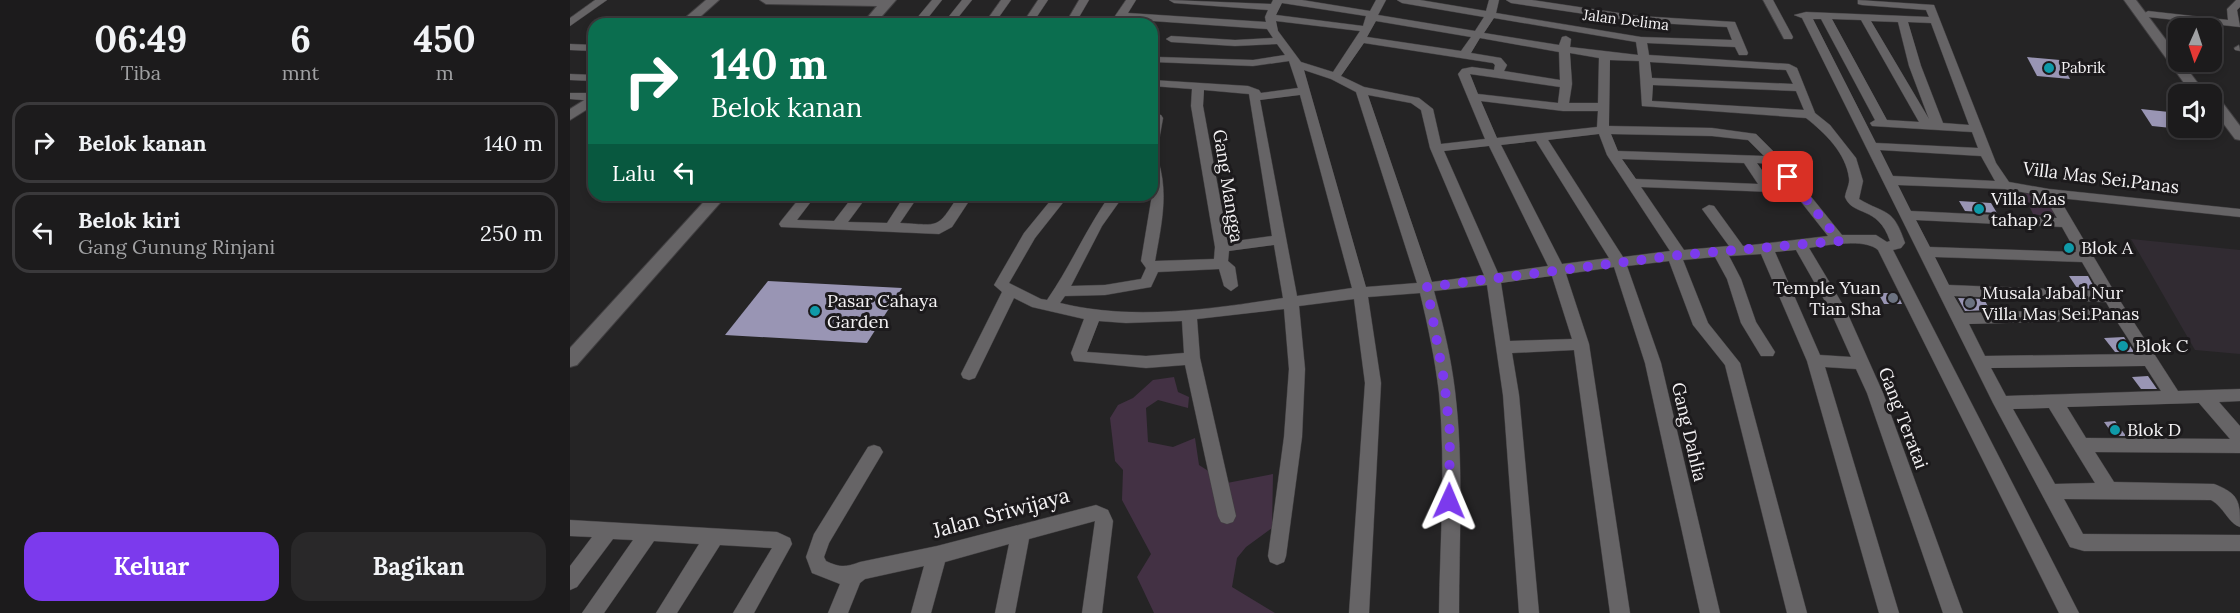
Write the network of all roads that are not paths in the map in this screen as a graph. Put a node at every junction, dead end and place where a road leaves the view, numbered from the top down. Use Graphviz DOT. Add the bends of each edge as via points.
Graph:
graph roads {
  1 [pos="602,0"];
  2 [pos="713,0"];
  3 [pos="766,0"];
  4 [pos="937,0"];
  5 [pos="967,0"];
  6 [pos="1006,0"];
  7 [pos="1043,0"];
  8 [pos="1084,0"];
  9 [pos="1131,0"];
  10 [pos="1174,0"];
  11 [pos="1381,0"];
  12 [pos="1402,0"];
  13 [pos="1494,0"];
  14 [pos="1511,0"];
  15 [pos="1768,0"];
  16 [pos="2130,0"];
  17 [pos="2139,0"];
  18 [pos="888,2"];
  19 [pos="1862,2"];
  20 [pos="2240,2"];
  21 [pos="1575,5"];
  22 [pos="1276,10"];
  23 [pos="2148,14"];
  24 [pos="1372,16"];
  25 [pos="1490,16"];
  26 [pos="1825,16"];
  27 [pos="1864,17"];
  28 [pos="691,18"];
  29 [pos="873,18"];
  30 [pos="922,18"];
  31 [pos="953,18"];
  32 [pos="993,18"];
  33 [pos="1031,18"];
  34 [pos="1074,18"];
  35 [pos="1119,18"];
  36 [pos="1902,19"];
  37 [pos="1935,20"];
  38 [pos="1158,21"];
  39 [pos="1182,21"];
  40 [pos="570,23"];
  41 [pos="2237,23"];
  42 [pos="1569,28"];
  43 [pos="1363,34"];
  44 [pos="1477,34"];
  45 [pos="1788,37"];
  46 [pos="1171,39"];
  47 [pos="2168,39"];
  48 [pos="1641,40"];
  49 [pos="1279,41"];
  50 [pos="1740,44"];
  51 [pos="570,47"];
  52 [pos="588,48"];
  53 [pos="1564,48"];
  54 [pos="1464,56"];
  55 [pos="1605,56"];
  56 [pos="1158,59"];
  57 [pos="1643,60"];
  58 [pos="1295,61"];
  59 [pos="1158,64"];
  60 [pos="1749,65"];
  61 [pos="1498,73"];
  62 [pos="570,76"];
  63 [pos="1335,77"];
  64 [pos="588,78"];
  65 [pos="1647,81"];
  66 [pos="1158,83"];
  67 [pos="1566,84"];
  68 [pos="2192,84"];
  69 [pos="1198,86"];
  70 [pos="1799,88"];
  71 [pos="1361,90"];
  72 [pos="1303,91"];
  73 [pos="570,96"];
  74 [pos="1254,97"];
  75 [pos="1474,97"];
  76 [pos="588,98"];
  77 [pos="588,102"];
  78 [pos="1563,107"];
  79 [pos="1605,107"];
  80 [pos="2222,112"];
  81 [pos="1809,114"];
  82 [pos="570,116"];
  83 [pos="1883,123"];
  84 [pos="1862,125"];
  85 [pos="1932,126"];
  86 [pos="2222,126"];
  87 [pos="1978,129"];
  88 [pos="1604,130"];
  89 [pos="2240,136"];
  90 [pos="1540,137"];
  91 [pos="1492,140"];
  92 [pos="1871,146"];
  93 [pos="1436,148"];
  94 [pos="2240,150"];
  95 [pos="1986,152"];
  96 [pos="1613,155"];
  97 [pos="1748,159"];
  98 [pos="1775,160"];
  99 [pos="1887,180"];
  100 [pos="1632,183"];
  101 [pos="2005,184"];
  102 [pos="2049,193"];
  103 [pos="714,201"];
  104 [pos="804,201"];
  105 [pos="857,201"];
  106 [pos="908,201"];
  107 [pos="962,201"];
  108 [pos="1057,201"];
  109 [pos="1113,201"];
  110 [pos="1156,201"];
  111 [pos="1709,209"];
  112 [pos="2240,213"];
  113 [pos="1907,215"];
  114 [pos="2067,223"];
  115 [pos="838,226"];
  116 [pos="890,228"];
  117 [pos="1278,240"];
  118 [pos="1840,241"];
  119 [pos="1799,243"];
  120 [pos="1884,246"];
  121 [pos="1222,247"];
  122 [pos="1766,249"];
  123 [pos="1740,251"];
  124 [pos="1720,252"];
  125 [pos="1925,252"];
  126 [pos="1677,255"];
  127 [pos="2086,258"];
  128 [pos="1619,262"];
  129 [pos="1221,264"];
  130 [pos="1154,267"];
  131 [pos="1558,271"];
  132 [pos="1493,278"];
  133 [pos="1231,286"];
  134 [pos="1427,287"];
  135 [pos="1944,290"];
  136 [pos="1010,291"];
  137 [pos="1061,291"];
  138 [pos="1360,292"];
  139 [pos="2110,297"];
  140 [pos="1291,301"];
  141 [pos="1050,307"];
  142 [pos="1094,314"];
  143 [pos="2121,314"];
  144 [pos="1189,316"];
  145 [pos="1960,319"];
  146 [pos="1581,344"];
  147 [pos="1505,347"];
  148 [pos="1767,352"];
  149 [pos="1192,358"];
  150 [pos="570,360"];
  151 [pos="2148,360"];
  152 [pos="1815,361"];
  153 [pos="1980,362"];
  154 [pos="1861,363"];
  155 [pos="969,374"];
  156 [pos="2240,394"];
  157 [pos="2173,397"];
  158 [pos="2204,397"];
  159 [pos="2001,403"];
  160 [pos="2055,403"];
  161 [pos="2240,438"];
  162 [pos="2082,445"];
  163 [pos="2240,446"];
  164 [pos="874,452"];
  165 [pos="2109,490"];
  166 [pos="2049,492"];
  167 [pos="1227,516"];
  168 [pos="2240,519"];
  169 [pos="570,528"];
  170 [pos="609,529"];
  171 [pos="650,532"];
  172 [pos="1021,532"];
  173 [pos="715,537"];
  174 [pos="2240,543"];
  175 [pos="937,555"];
  176 [pos="1277,556"];
  177 [pos="853,577"];
  178 [pos="570,581"];
  179 [pos="592,613"];
  180 [pos="666,613"];
  181 [pos="743,613"];
  182 [pos="838,613"];
  183 [pos="921,613"];
  184 [pos="1005,613"];
  185 [pos="1092,613"];
  186 [pos="1359,613"];
  187 [pos="1449,613"];
  188 [pos="1529,613"];
  189 [pos="1620,613"];
  190 [pos="1710,613"];
  191 [pos="1797,613"];
  192 [pos="1889,613"];
  193 [pos="1953,613"];
  194 [pos="2070,613"];
  1 -- 40 [label="street"];
  2 -- 28 [label="main road"];
  3 -- 18 [label="main road"];
  4 -- 30 [label="street"];
  5 -- 31 [label="street"];
  6 -- 32 [label="street"];
  7 -- 33 [label="street"];
  8 -- 34 [label="street"];
  9 -- 35 [label="street"];
  10 -- 22 [label="street"];
  11 -- 24 [label="street"];
  12 -- 25 [label="street, Jalan Delima"];
  13 -- 25 [label="street"];
  14 -- 21 [label="street"];
  15 -- 45 [label="street"];
  16 -- 68 [label="main road"];
  17 -- 23 [label="main road"];
  18 -- 29 [label="main road"];
  19 -- 37 [label="street" via="1928,5"];
  20 -- 41 [label="street" via="2232,9"];
  21 -- 42 [label="street"];
  21 -- 50 [label="street" via="1731,24"];
  22 -- 24 [label="street"];
  22 -- 39 [label="street"];
  22 -- 43 [label="street"];
  22 -- 49 [label="street"];
  23 -- 41 [label="street"];
  23 -- 47 [label="main road"];
  24 -- 43 [label="street"];
  24 -- 44 [label="street"];
  25 -- 42 [label="street, Jalan Delima"];
  25 -- 44 [label="street"];
  26 -- 27 [label="street"];
  26 -- 83 [label="street"];
  26 -- 84 [label="street" via="1802,15"];
  27 -- 36 [label="street"];
  27 -- 85 [label="street"];
  36 -- 37 [label="street"];
  36 -- 85 [label="street"];
  37 -- 87 [label="street, Villa Mas Sei.Panas"];
  38 -- 39 [label="street"];
  39 -- 46 [label="street"];
  42 -- 48 [label="street, Jalan Delima"];
  42 -- 53 [label="street"];
  43 -- 54 [label="street"];
  43 -- 63 [label="street"];
  44 -- 53 [label="street"];
  44 -- 54 [label="street"];
  46 -- 49 [label="street"];
  46 -- 56 [label="street"];
  48 -- 50 [label="street, Jalan Delima"];
  48 -- 57 [label="street"];
  49 -- 58 [label="street"];
  50 -- 60 [label="street"];
  51 -- 52 [label="street"];
  53 -- 55 [label="street"];
  53 -- 67 [label="street"];
  54 -- 61 [label="street" via="1500,62"];
  55 -- 57 [label="street"];
  55 -- 79 [label="street"];
  57 -- 60 [label="street"];
  57 -- 65 [label="street"];
  58 -- 59 [label="street"];
  58 -- 63 [label="street"];
  58 -- 72 [label="street"];
  60 -- 70 [label="street" via="1789,67"];
  61 -- 67 [label="street"];
  61 -- 75 [label="street" via="1464,72"];
  62 -- 64 [label="street"];
  63 -- 71 [label="street"];
  65 -- 70 [label="street"];
  65 -- 81 [label="street" via="1646,104"];
  66 -- 69 [label="street"];
  67 -- 78 [label="street"];
  69 -- 74 [label="street" via="1253,90"];
  69 -- 121 [label="street, Gang Mangga" via="1197,106"];
  70 -- 81 [label="street"];
  71 -- 93 [label="street" via="1422,103"];
  71 -- 134 [label="street"];
  72 -- 74 [label="street"];
  72 -- 138 [label="street"];
  73 -- 76 [label="street"];
  74 -- 117 [label="street"];
  75 -- 78 [label="street"];
  75 -- 91 [label="street"];
  77 -- 82 [label="main road"];
  78 -- 79 [label="street"];
  79 -- 88 [label="street"];
  80 -- 89 [label="main road"];
  81 -- 120 [label="street" via="1850,158 1856,181 1850,196 1879,212 1895,234 1898,243"];
  83 -- 84 [label="street"];
  83 -- 85 [label="street"];
  84 -- 92 [label="street"];
  85 -- 87 [label="street"];
  86 -- 94 [label="main road"];
  87 -- 95 [label="street, Villa Mas Sei.Panas"];
  88 -- 90 [label="street"];
  88 -- 96 [label="street"];
  88 -- 98 [label="street" via="1746,136 1756,140"];
  90 -- 91 [label="street"];
  90 -- 128 [label="street, Gang Dahlia"];
  91 -- 93 [label="street"];
  91 -- 131 [label="street"];
  92 -- 95 [label="street"];
  92 -- 99 [label="street"];
  93 -- 132 [label="street"];
  95 -- 101 [label="street, Villa Mas Sei.Panas"];
  96 -- 97 [label="street"];
  96 -- 100 [label="street"];
  97 -- 98 [label="street"];
  97 -- 100 [label="street" via="1768,189"];
  98 -- 118 [label="street"];
  99 -- 101 [label="street"];
  99 -- 113 [label="street"];
  100 -- 126 [label="street"];
  101 -- 102 [label="street, Villa Mas Sei.Panas"];
  102 -- 112 [label="street, Villa Mas Sei.Panas"];
  102 -- 114 [label="street"];
  103 -- 150 [label="main road"];
  104 -- 115 [label="street" via="786,224"];
  105 -- 115 [label="street"];
  106 -- 116 [label="street"];
  107 -- 116 [label="street" via="944,227"];
  108 -- 136 [label="street" via="1029,236 1002,282"];
  109 -- 137 [label="street"];
  110 -- 130 [label="street" via="1148,261"];
  111 -- 123 [label="street"];
  113 -- 114 [label="street"];
  113 -- 125 [label="street"];
  114 -- 127 [label="street"];
  115 -- 116 [label="street"];
  117 -- 121 [label="street"];
  117 -- 140 [label="street"];
  118 -- 119 [label="street"];
  118 -- 120 [label="street" via="1870,240"];
  119 -- 122 [label="street"];
  119 -- 154 [label="street, Gang Teratai" via="1838,310"];
  120 -- 194 [label="street"];
  121 -- 129 [label="street, Gang Mangga"];
  122 -- 123 [label="street"];
  122 -- 152 [label="street"];
  123 -- 124 [label="street"];
  124 -- 126 [label="street"];
  124 -- 148 [label="street" via="1749,323"];
  125 -- 127 [label="street"];
  125 -- 135 [label="street"];
  126 -- 128 [label="street"];
  126 -- 191 [label="street" via="1701,325 1732,363"];
  127 -- 139 [label="street"];
  128 -- 131 [label="street"];
  128 -- 190 [label="street, Gang Dahlia" via="1656,372"];
  129 -- 130 [label="street"];
  129 -- 133 [label="street, Gang Mangga" via="1228,267"];
  130 -- 137 [label="street" via="1146,283 1105,290"];
  131 -- 132 [label="street"];
  131 -- 146 [label="street"];
  132 -- 134 [label="street"];
  132 -- 147 [label="street"];
  134 -- 138 [label="street"];
  134 -- 187 [label="street" via="1442,361 1450,433"];
  135 -- 139 [label="street"];
  135 -- 145 [label="street"];
  136 -- 141 [label="street"];
  136 -- 155 [label="street"];
  137 -- 141 [label="street"];
  138 -- 140 [label="street"];
  138 -- 186 [label="street" via="1373,406"];
  139 -- 143 [label="street"];
  140 -- 144 [label="street"];
  140 -- 176 [label="street" via="1296,391"];
  141 -- 142 [label="street"];
  142 -- 144 [label="street"];
  142 -- 149 [label="street" via="1080,357 1146,362"];
  143 -- 145 [label="street"];
  143 -- 151 [label="street"];
  144 -- 149 [label="street"];
  145 -- 153 [label="street"];
  146 -- 147 [label="street"];
  146 -- 189 [label="street"];
  147 -- 188 [label="street"];
  149 -- 167 [label="street"];
  151 -- 153 [label="street"];
  151 -- 157 [label="street"];
  152 -- 154 [label="street"];
  152 -- 192 [label="street"];
  153 -- 159 [label="street"];
  154 -- 193 [label="street, Gang Teratai"];
  156 -- 158 [label="street"];
  157 -- 158 [label="street"];
  157 -- 160 [label="street"];
  158 -- 161 [label="street"];
  159 -- 160 [label="street"];
  159 -- 166 [label="street"];
  160 -- 162 [label="street"];
  162 -- 163 [label="street"];
  162 -- 165 [label="street"];
  164 -- 177 [label="street" via="821,540 815,557 819,567"];
  165 -- 166 [label="street"];
  165 -- 168 [label="street" via="2214,492 2228,500"];
  166 -- 174 [label="street" via="2080,543"];
  169 -- 170 [label="street"];
  170 -- 171 [label="street"];
  170 -- 178 [label="street"];
  171 -- 173 [label="street"];
  171 -- 179 [label="street"];
  172 -- 175 [label="street, Jalan Sriwijaya"];
  172 -- 184 [label="street"];
  172 -- 185 [label="street, Jalan Sriwijaya" via="1086,514 1102,516"];
  173 -- 180 [label="street"];
  173 -- 181 [label="street" via="777,540 783,544"];
  175 -- 177 [label="street, Jalan Sriwijaya" via="860,572"];
  175 -- 183 [label="street"];
  177 -- 182 [label="street"];
}
